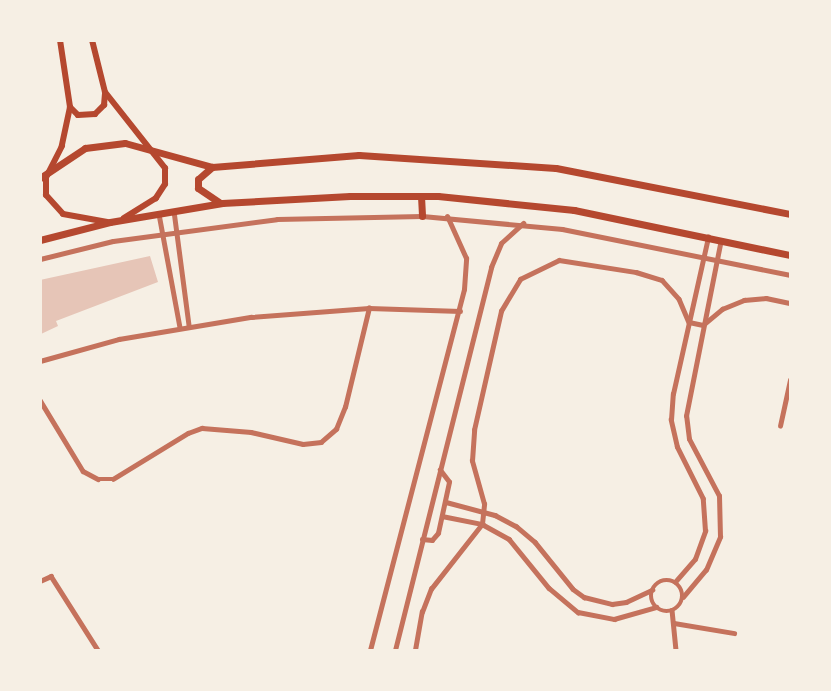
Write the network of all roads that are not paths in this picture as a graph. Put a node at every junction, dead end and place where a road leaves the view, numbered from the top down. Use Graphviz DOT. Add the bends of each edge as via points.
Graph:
graph roads {
  1 [pos="60,40"];
  2 [pos="92,40"];
  3 [pos="105,92"];
  4 [pos="70,106"];
  5 [pos="152,150"];
  6 [pos="212,167"];
  7 [pos="49,170"];
  8 [pos="40,178"];
  9 [pos="421,196"];
  10 [pos="222,203"];
  11 [pos="174,211"];
  12 [pos="159,214"];
  13 [pos="790,214"];
  14 [pos="422,216"];
  15 [pos="447,216"];
  16 [pos="114,222"];
  17 [pos="523,224"];
  18 [pos="176,231"];
  19 [pos="162,234"];
  20 [pos="708,237"];
  21 [pos="40,240"];
  22 [pos="721,240"];
  23 [pos="179,255"];
  24 [pos="790,255"];
  25 [pos="703,257"];
  26 [pos="167,258"];
  27 [pos="40,259"];
  28 [pos="717,260"];
  29 [pos="790,275"];
  30 [pos="790,303"];
  31 [pos="369,309"];
  32 [pos="460,311"];
  33 [pos="689,322"];
  34 [pos="189,325"];
  35 [pos="703,325"];
  36 [pos="180,327"];
  37 [pos="40,361"];
  38 [pos="790,380"];
  39 [pos="40,400"];
  40 [pos="780,426"];
  41 [pos="440,470"];
  42 [pos="446,502"];
  43 [pos="484,512"];
  44 [pos="442,516"];
  45 [pos="482,524"];
  46 [pos="422,540"];
  47 [pos="40,581"];
  48 [pos="675,582"];
  49 [pos="652,591"];
  50 [pos="683,597"];
  51 [pos="656,607"];
  52 [pos="672,610"];
  53 [pos="674,623"];
  54 [pos="734,633"];
  55 [pos="98,651"];
  56 [pos="370,651"];
  57 [pos="395,651"];
  58 [pos="414,651"];
  59 [pos="676,651"];
  1 -- 4 [label="main road"];
  2 -- 3 [label="main road"];
  3 -- 4 [label="main road" via="104,105 95,114 78,115"];
  3 -- 5 [label="main road" via="126,124"];
  4 -- 7 [label="main road" via="62,146"];
  5 -- 6 [label="main road"];
  5 -- 7 [label="main road" via="125,143 98,144 72,154"];
  5 -- 16 [label="main road" via="165,168 161,192 150,204"];
  6 -- 10 [label="main road" via="198,179 198,188 206,197"];
  6 -- 13 [label="main road" via="358,155 483,161 612,176"];
  7 -- 8 [label="main road"];
  7 -- 16 [label="main road" via="45,186 56,209 71,217"];
  9 -- 10 [label="main road"];
  9 -- 14 [label="main road"];
  9 -- 20 [label="main road" via="546,205"];
  10 -- 11 [label="main road"];
  11 -- 12 [label="main road"];
  11 -- 18 [label="street"];
  12 -- 16 [label="main road"];
  12 -- 19 [label="street"];
  14 -- 15 [label="street"];
  14 -- 18 [label="street" via="277,219"];
  15 -- 17 [label="street"];
  15 -- 32 [label="street" via="466,258"];
  16 -- 21 [label="main road"];
  17 -- 25 [label="street"];
  17 -- 41 [label="street" via="501,243 494,258"];
  18 -- 19 [label="street"];
  18 -- 23 [label="street"];
  19 -- 26 [label="street"];
  19 -- 27 [label="street"];
  20 -- 22 [label="main road"];
  20 -- 25 [label="street"];
  22 -- 24 [label="main road"];
  22 -- 28 [label="street"];
  23 -- 26 [label="street"];
  23 -- 34 [label="street"];
  25 -- 28 [label="street"];
  25 -- 33 [label="street"];
  26 -- 36 [label="street"];
  28 -- 29 [label="street"];
  28 -- 35 [label="street"];
  30 -- 35 [label="street" via="766,298 744,300 722,309"];
  31 -- 32 [label="street"];
  31 -- 34 [label="street" via="286,313"];
  31 -- 39 [label="street" via="345,407 336,429 321,442 303,444 251,432 202,428 113,479 98,479 83,471"];
  32 -- 56 [label="street"];
  33 -- 35 [label="street"];
  33 -- 43 [label="street" via="662,280 636,272 559,260 519,279 501,311 474,430 472,460"];
  33 -- 48 [label="street" via="671,420 676,447 703,499 706,515 695,559"];
  34 -- 36 [label="street"];
  35 -- 50 [label="street" via="686,416 689,439 711,477 722,517 714,554"];
  36 -- 37 [label="street"];
  38 -- 40 [label="street"];
  41 -- 42 [label="street" via="449,482"];
  41 -- 46 [label="street"];
  42 -- 43 [label="street"];
  42 -- 44 [label="street"];
  43 -- 45 [label="street"];
  43 -- 49 [label="street" via="526,534 584,597 619,603"];
  44 -- 45 [label="street"];
  44 -- 46 [label="street" via="436,537"];
  45 -- 51 [label="street" via="518,546 549,588 578,612 614,619"];
  45 -- 58 [label="street" via="431,589"];
  46 -- 57 [label="street"];
  47 -- 55 [label="street" via="51,576"];
  48 -- 49 [label="street" via="659,582"];
  48 -- 50 [label="street"];
  49 -- 51 [label="street"];
  50 -- 52 [label="street"];
  51 -- 52 [label="street"];
  52 -- 53 [label="street"];
  53 -- 54 [label="street"];
  53 -- 59 [label="street"];
}
